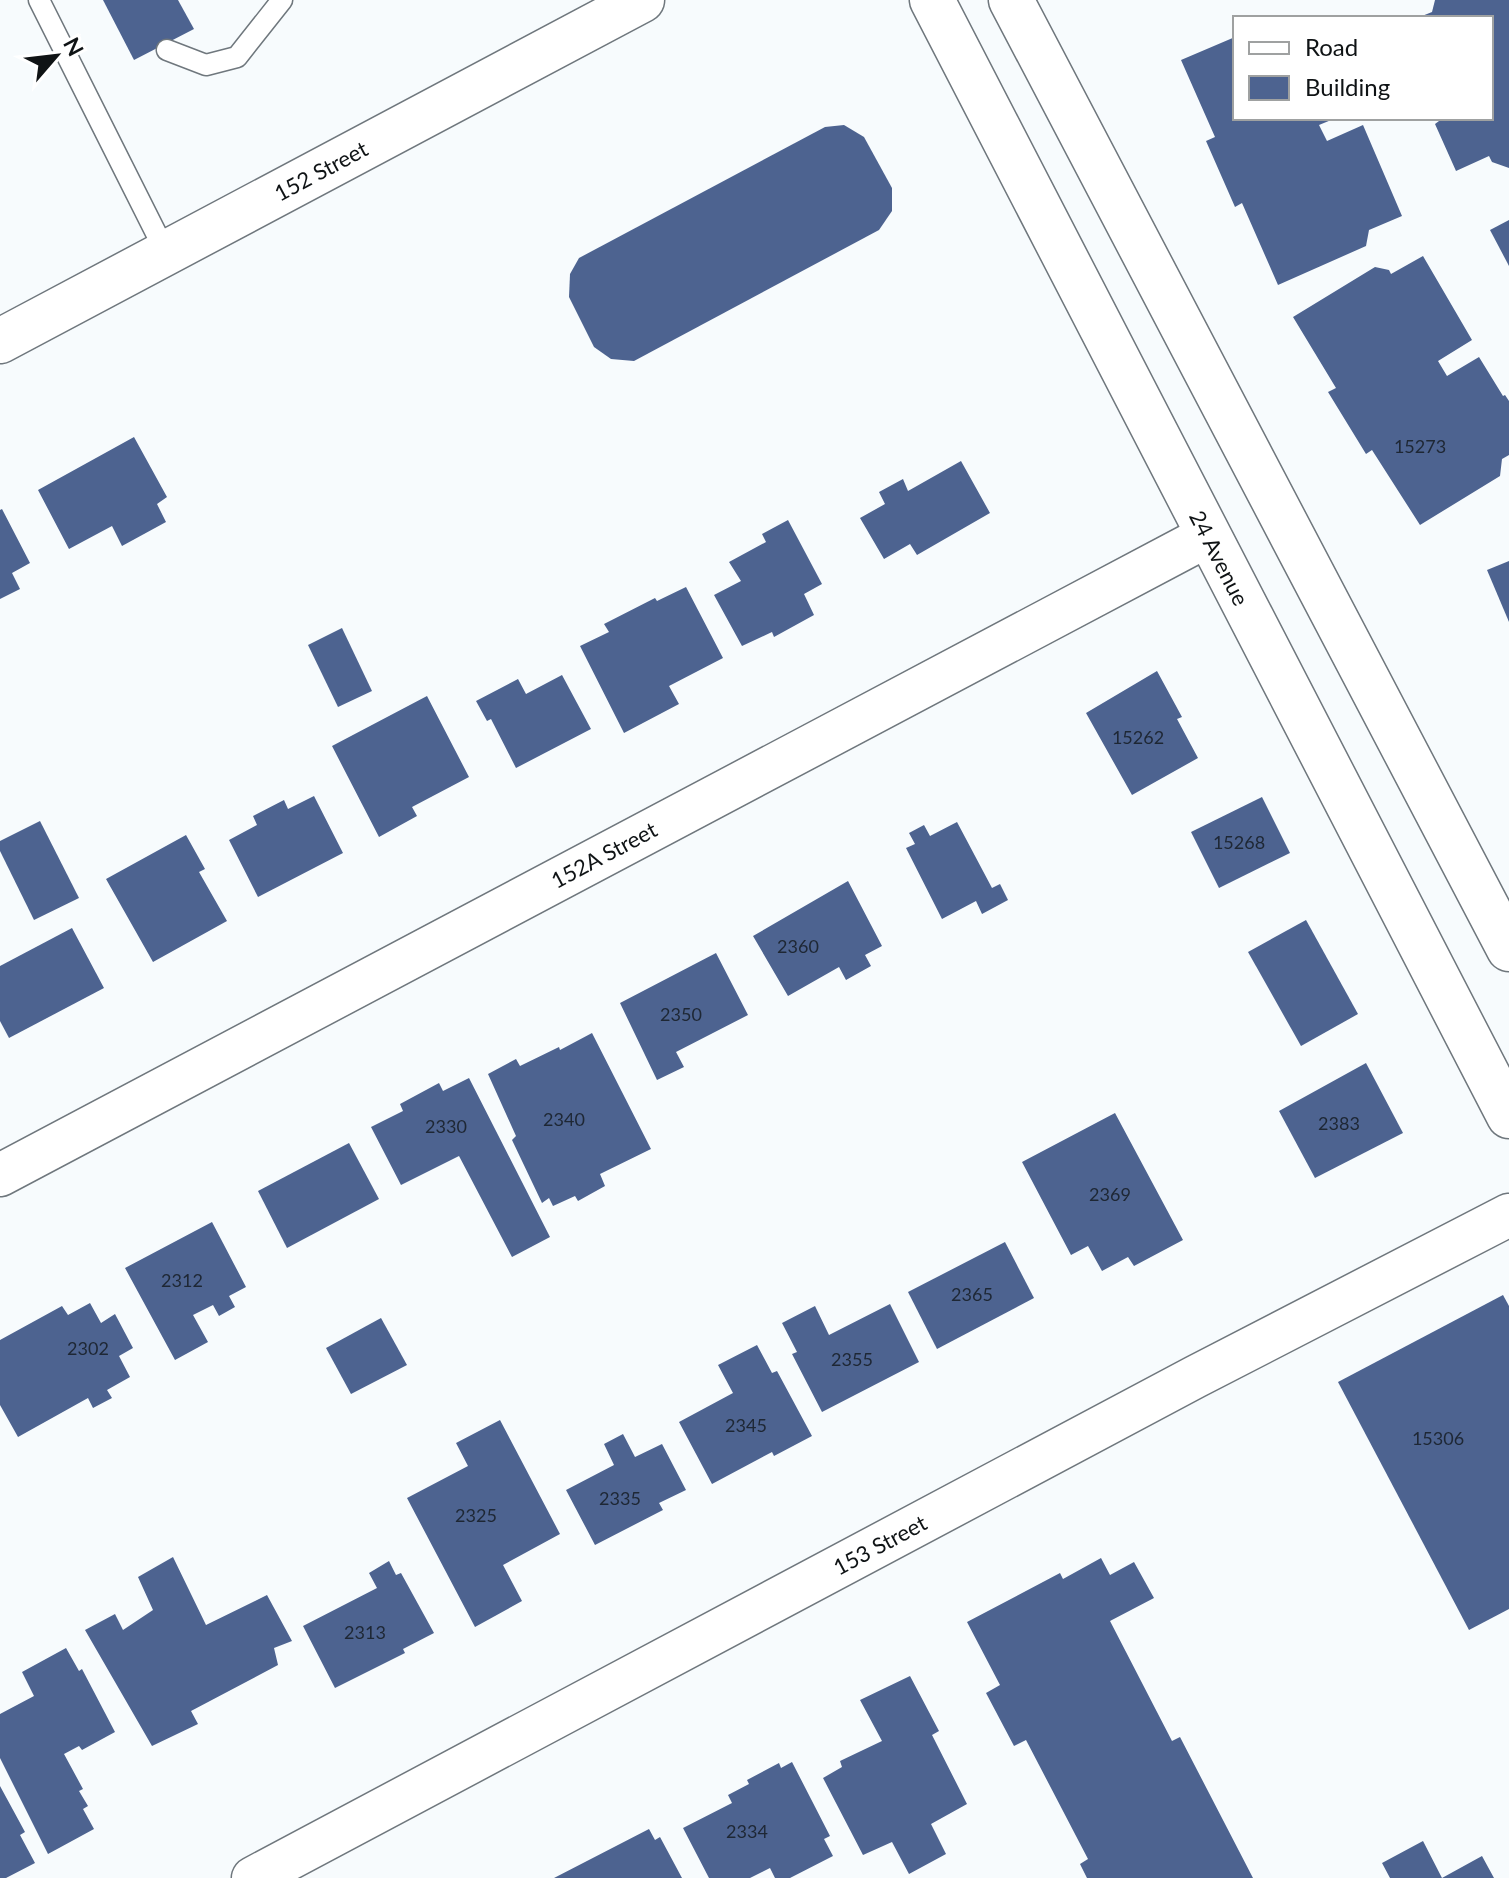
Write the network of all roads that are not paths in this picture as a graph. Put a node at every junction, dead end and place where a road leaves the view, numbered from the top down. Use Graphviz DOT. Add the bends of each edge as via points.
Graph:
graph roads {
  1 [pos="39,0"];
  2 [pos="282,0"];
  3 [pos="642,0"];
  4 [pos="932,0"];
  5 [pos="1011,0"];
  6 [pos="167,50"];
  7 [pos="166,253"];
  8 [pos="0,341"];
  9 [pos="1207,536"];
  10 [pos="1509,949"];
  11 [pos="1509,1116"];
  12 [pos="0,1175"];
  13 [pos="1509,1215"];
  14 [pos="253,1878"];
  1 -- 7 [label="lane"];
  2 -- 6 [label="lane" via="237,57 206,65"];
  3 -- 7 [label="main road, 152 Street"];
  4 -- 9 [label="main road, 24 Avenue"];
  5 -- 10 [label="main road"];
  7 -- 8 [label="main road, 152 Street"];
  9 -- 11 [label="main road, 24 Avenue"];
  9 -- 12 [label="street, 152A Street"];
  13 -- 14 [label="street, 153 Street"];
}
